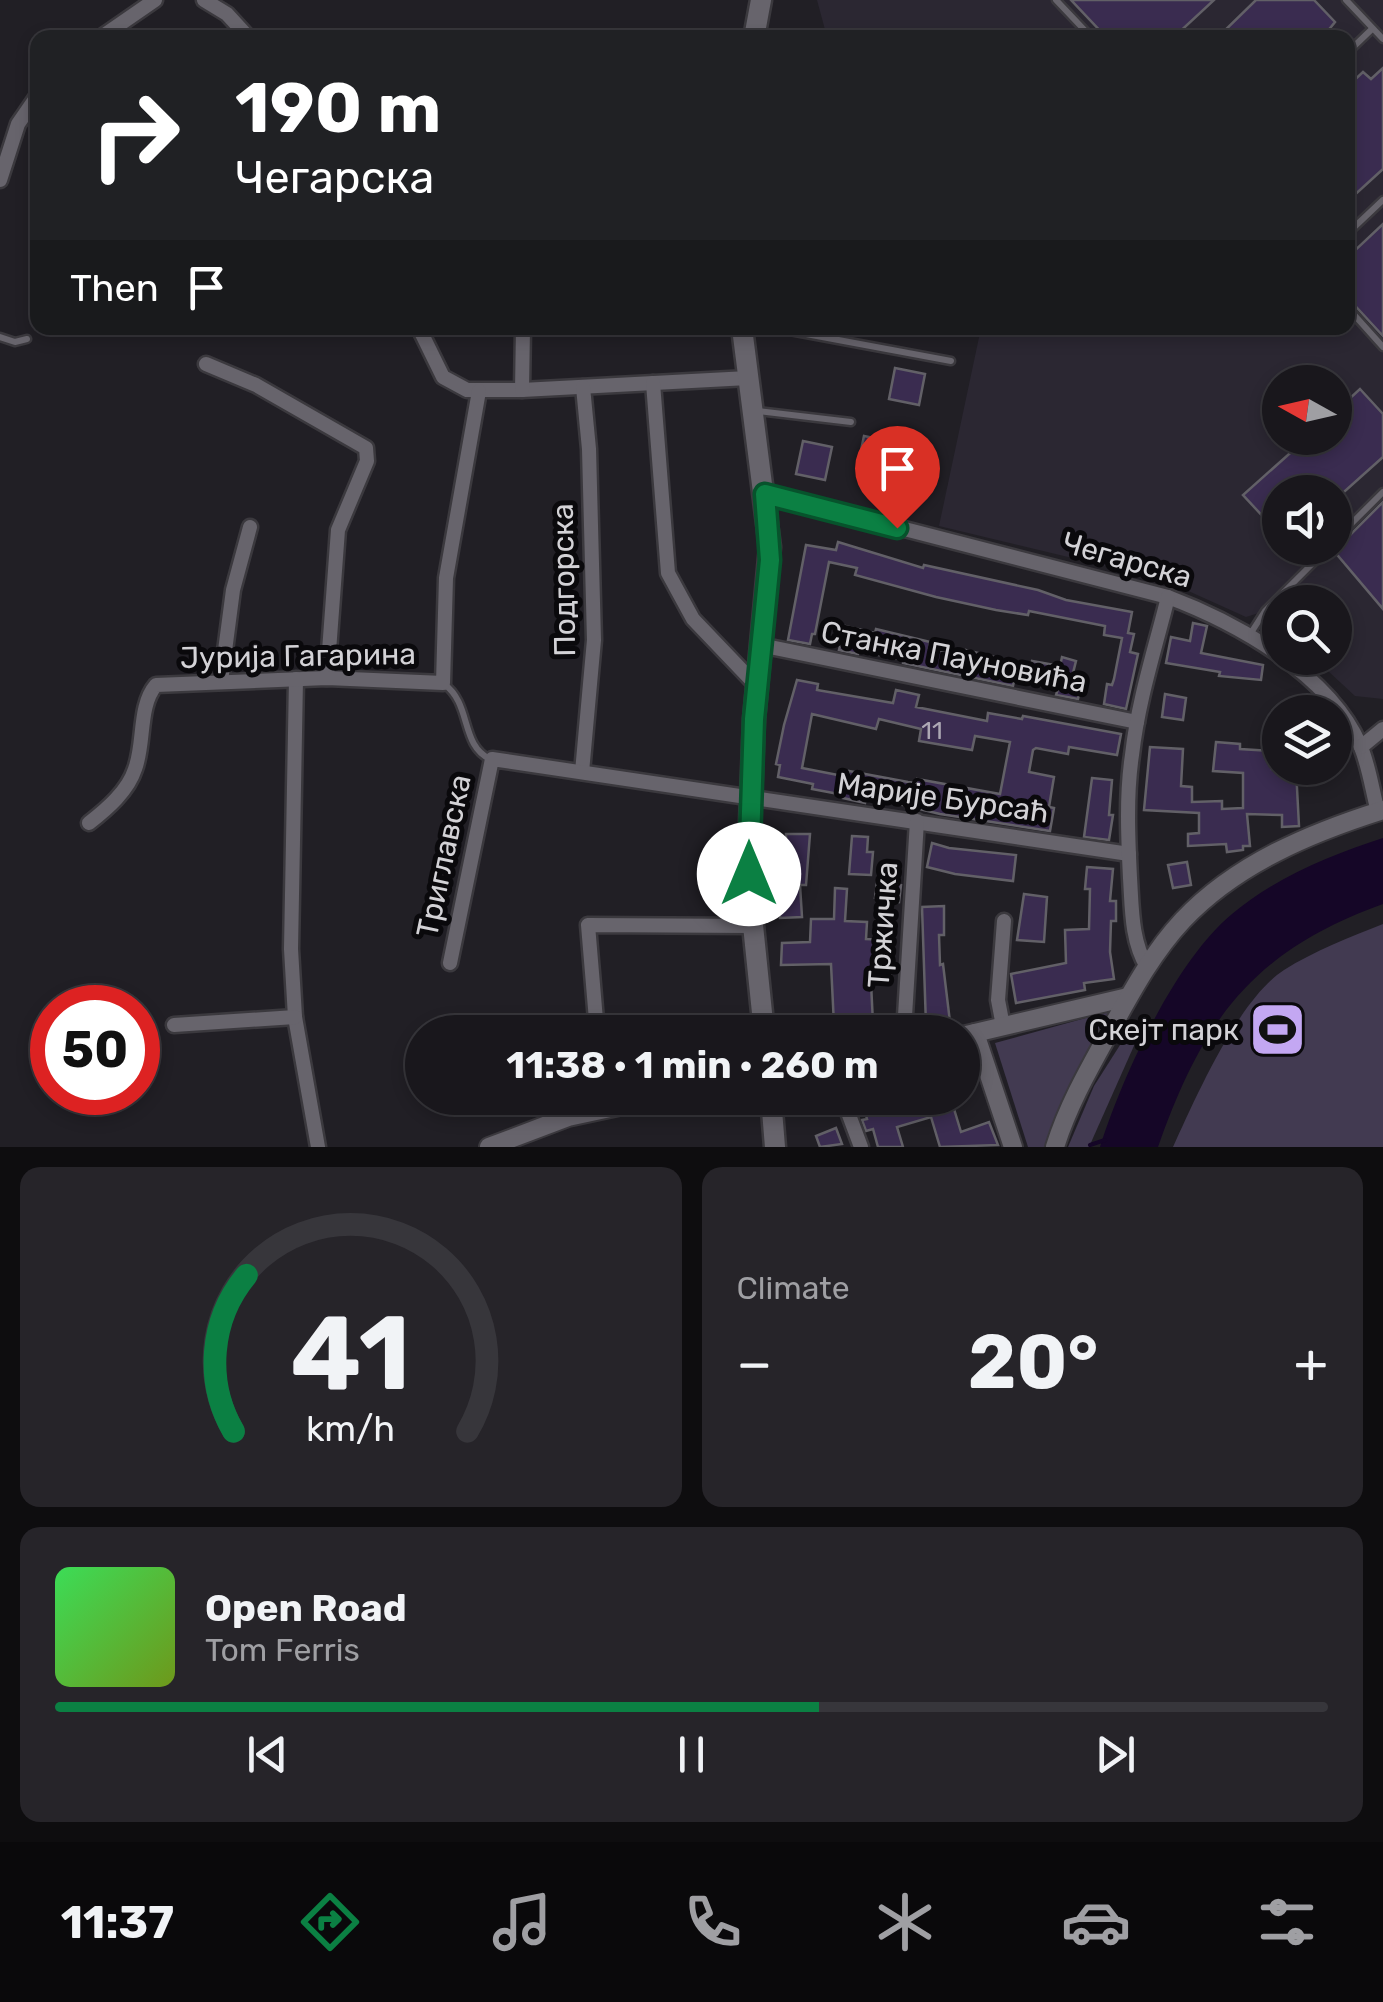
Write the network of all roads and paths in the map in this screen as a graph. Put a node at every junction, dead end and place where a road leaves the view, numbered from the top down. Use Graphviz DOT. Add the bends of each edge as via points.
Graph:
graph roads {
  1 [pos="155,0"];
  2 [pos="204,0"];
  3 [pos="761,0"];
  4 [pos="1056,0"];
  5 [pos="1346,0"];
  6 [pos="1372,28"];
  7 [pos="112,30"];
  8 [pos="241,30"];
  9 [pos="755,30"];
  10 [pos="1084,30"];
  11 [pos="1383,40"];
  12 [pos="1355,45"];
  13 [pos="30,107"];
  14 [pos="0,180"];
  15 [pos="1383,200"];
  16 [pos="1355,226"];
  17 [pos="1355,316"];
  18 [pos="422,335"];
  19 [pos="523,335"];
  20 [pos="743,335"];
  21 [pos="810,335"];
  22 [pos="0,338"];
  23 [pos="26,340"];
  24 [pos="1383,348"];
  25 [pos="950,362"];
  26 [pos="206,364"];
  27 [pos="748,378"];
  28 [pos="653,384"];
  29 [pos="583,387"];
  30 [pos="522,390"];
  31 [pos="479,391"];
  32 [pos="752,411"];
  33 [pos="851,422"];
  34 [pos="1383,492"];
  35 [pos="765,494"];
  36 [pos="1352,523"];
  37 [pos="250,527"];
  38 [pos="1311,565"];
  39 [pos="1168,597"];
  40 [pos="1249,636"];
  41 [pos="760,646"];
  42 [pos="296,678"];
  43 [pos="327,678"];
  44 [pos="221,680"];
  45 [pos="443,684"];
  46 [pos="756,686"];
  47 [pos="1137,722"];
  48 [pos="1383,729"];
  49 [pos="1361,747"];
  50 [pos="492,760"];
  51 [pos="582,772"];
  52 [pos="750,797"];
  53 [pos="1381,811"];
  54 [pos="917,821"];
  55 [pos="89,823"];
  56 [pos="1128,854"];
  57 [pos="1004,921"];
  58 [pos="753,926"];
  59 [pos="450,964"];
  60 [pos="1147,967"];
  61 [pos="1128,997"];
  62 [pos="596,1015"];
  63 [pos="762,1015"];
  64 [pos="905,1015"];
  65 [pos="295,1017"];
  66 [pos="174,1026"];
  67 [pos="1003,1026"];
  68 [pos="980,1031"];
  69 [pos="980,1063"];
  70 [pos="573,1115"];
  71 [pos="772,1115"];
  72 [pos="849,1115"];
  73 [pos="318,1147"];
  74 [pos="489,1147"];
  75 [pos="775,1147"];
  76 [pos="861,1147"];
  77 [pos="1012,1147"];
  78 [pos="1055,1147"];
  1 -- 7 [label="street"];
  2 -- 8 [label="street"];
  3 -- 9 [label="main road"];
  4 -- 10 [label="lane"];
  5 -- 6 [label="lane"];
  6 -- 11 [label="lane"];
  6 -- 12 [label="lane"];
  13 -- 14 [label="street"];
  15 -- 16 [label="lane"];
  17 -- 24 [label="lane"];
  18 -- 31 [label="street" via="442,377"];
  19 -- 30 [label="street"];
  20 -- 27 [label="main road"];
  21 -- 25 [label="lane"];
  22 -- 23 [label="lane"];
  26 -- 43 [label="street" via="256,384 366,448 368,461 338,530"];
  27 -- 28 [label="street"];
  27 -- 32 [label="main road"];
  28 -- 29 [label="street"];
  28 -- 46 [label="street" via="668,573 693,619"];
  29 -- 30 [label="street"];
  29 -- 51 [label="street, Подгорска" via="594,640"];
  30 -- 31 [label="street"];
  31 -- 45 [label="street" via="446,578"];
  32 -- 33 [label="lane"];
  32 -- 35 [label="main road"];
  34 -- 36 [label="lane"];
  35 -- 39 [label="street, Чегарска"];
  35 -- 41 [label="main road" via="770,560"];
  37 -- 44 [label="street"];
  38 -- 40 [label="lane"];
  39 -- 40 [label="street, Чегарска"];
  39 -- 47 [label="street"];
  40 -- 49 [label="street, Чегарска" via="1323,692"];
  41 -- 46 [label="main road"];
  41 -- 47 [label="street, Станка Пауновића"];
  42 -- 43 [label="street, Јурија Гагарина"];
  42 -- 44 [label="street, Јурија Гагарина"];
  42 -- 65 [label="street"];
  43 -- 45 [label="street, Јурија Гагарина"];
  44 -- 55 [label="street, Јурија Гагарина" via="156,685 135,770"];
  45 -- 50 [label="lane, Јурија Гагарина" via="459,698 472,745"];
  46 -- 52 [label="main road"];
  47 -- 56 [label="street"];
  48 -- 49 [label="street"];
  49 -- 53 [label="street, Чегарска"];
  50 -- 51 [label="street"];
  50 -- 59 [label="street, Триглавска"];
  51 -- 52 [label="street"];
  52 -- 54 [label="street, Марије Бурсаћ"];
  52 -- 58 [label="main road"];
  53 -- 60 [label="street" via="1235,876 1180,922"];
  54 -- 56 [label="street, Марије Бурсаћ"];
  54 -- 64 [label="street, Тржичка"];
  56 -- 60 [label="street" via="1135,935"];
  57 -- 67 [label="street" via="998,1000"];
  58 -- 62 [label="street" via="588,925"];
  58 -- 63 [label="main road"];
  60 -- 61 [label="street"];
  61 -- 67 [label="street"];
  61 -- 78 [label="street"];
  65 -- 66 [label="street"];
  65 -- 73 [label="street"];
  67 -- 68 [label="street"];
  69 -- 77 [label="street"];
  70 -- 74 [label="street"];
  71 -- 75 [label="main road"];
  72 -- 76 [label="street"];
}
